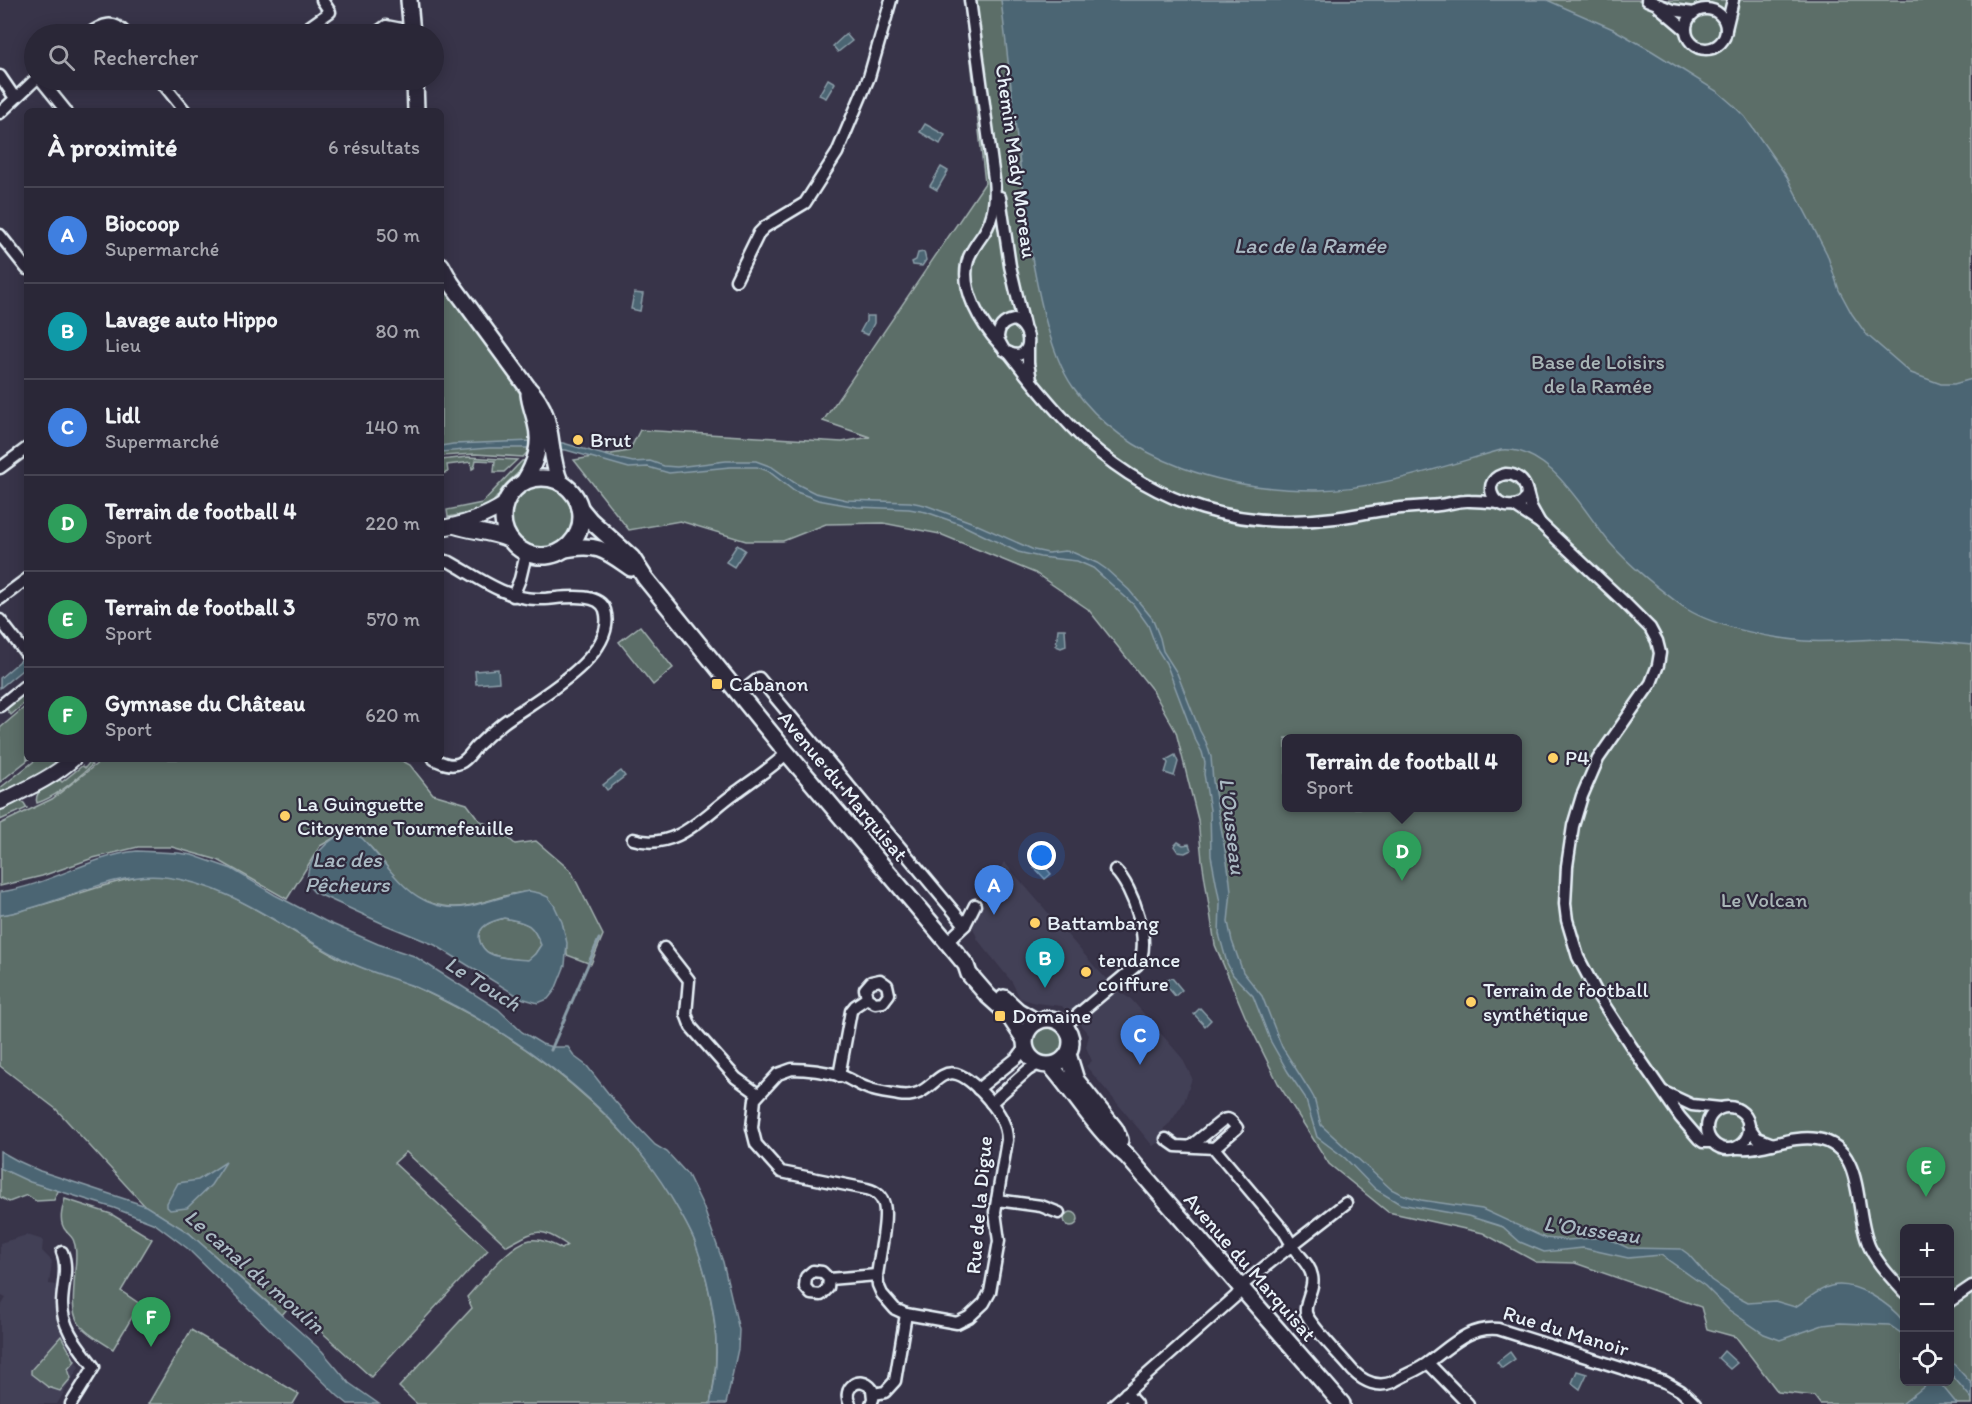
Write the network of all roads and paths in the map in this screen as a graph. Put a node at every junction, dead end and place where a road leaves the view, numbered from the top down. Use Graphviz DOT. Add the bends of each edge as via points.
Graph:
graph roads {
  1 [pos="322,0"];
  2 [pos="409,0"];
  3 [pos="891,0"];
  4 [pos="972,0"];
  5 [pos="1708,0"];
  6 [pos="1733,0"];
  7 [pos="1652,2"];
  8 [pos="1696,12"];
  9 [pos="313,24"];
  10 [pos="411,24"];
  11 [pos="1726,29"];
  12 [pos="1686,30"];
  13 [pos="0,76"];
  14 [pos="24,90"];
  15 [pos="49,90"];
  16 [pos="168,90"];
  17 [pos="415,90"];
  18 [pos="15,98"];
  19 [pos="64,108"];
  20 [pos="183,108"];
  21 [pos="416,108"];
  22 [pos="0,113"];
  23 [pos="0,235"];
  24 [pos="24,265"];
  25 [pos="444,270"];
  26 [pos="736,280"];
  27 [pos="1024,326"];
  28 [pos="1028,345"];
  29 [pos="1005,350"];
  30 [pos="1031,380"];
  31 [pos="545,446"];
  32 [pos="24,450"];
  33 [pos="0,468"];
  34 [pos="1493,481"];
  35 [pos="524,482"];
  36 [pos="560,482"];
  37 [pos="1527,492"];
  38 [pos="1468,500"];
  39 [pos="1498,503"];
  40 [pos="505,504"];
  41 [pos="1514,506"];
  42 [pos="580,508"];
  43 [pos="1540,524"];
  44 [pos="448,527"];
  45 [pos="509,540"];
  46 [pos="565,549"];
  47 [pos="526,554"];
  48 [pos="444,561"];
  49 [pos="645,578"];
  50 [pos="24,581"];
  51 [pos="513,596"];
  52 [pos="0,599"];
  53 [pos="0,621"];
  54 [pos="24,651"];
  55 [pos="24,686"];
  56 [pos="739,694"];
  57 [pos="0,706"];
  58 [pos="787,753"];
  59 [pos="70,762"];
  60 [pos="444,762"];
  61 [pos="0,802"];
  62 [pos="633,838"];
  63 [pos="1115,870"];
  64 [pos="975,905"];
  65 [pos="965,925"];
  66 [pos="948,942"];
  67 [pos="664,948"];
  68 [pos="966,965"];
  69 [pos="867,998"];
  70 [pos="1037,1022"];
  71 [pos="1064,1026"];
  72 [pos="1025,1043"];
  73 [pos="1068,1054"];
  74 [pos="1045,1065"];
  75 [pos="840,1076"];
  76 [pos="978,1089"];
  77 [pos="1664,1092"];
  78 [pos="758,1094"];
  79 [pos="991,1103"];
  80 [pos="1721,1108"];
  81 [pos="1748,1125"];
  82 [pos="1166,1139"];
  83 [pos="1712,1142"];
  84 [pos="1773,1144"];
  85 [pos="1192,1146"];
  86 [pos="1214,1148"];
  87 [pos="1734,1148"];
  88 [pos="1127,1156"];
  89 [pos="997,1200"];
  90 [pos="1346,1203"];
  91 [pos="1059,1213"];
  92 [pos="1292,1245"];
  93 [pos="62,1252"];
  94 [pos="877,1275"];
  95 [pos="829,1279"];
  96 [pos="1900,1286"];
  97 [pos="1972,1286"];
  98 [pos="1241,1289"];
  99 [pos="1954,1298"];
  100 [pos="906,1314"];
  101 [pos="1428,1363"];
  102 [pos="1126,1393"];
  103 [pos="872,1399"];
  104 [pos="71,1404"];
  105 [pos="850,1404"];
  106 [pos="1114,1404"];
  107 [pos="1136,1404"];
  108 [pos="1342,1404"];
  109 [pos="1468,1404"];
  110 [pos="1695,1404"];
  1 -- 9 [label="street" via="330,12"];
  2 -- 10 [label="main road"];
  3 -- 26 [label="street" via="869,77 837,153 805,203 759,233"];
  4 -- 27 [label="street, Chemin Mady Moreau" via="1010,266"];
  4 -- 29 [label="street, Chemin Mady Moreau" via="995,203 991,220 970,256 967,280 978,314"];
  5 -- 8 [label="street"];
  6 -- 11 [label="street"];
  7 -- 8 [label="street" via="1672,10"];
  7 -- 12 [label="street"];
  8 -- 11 [label="street" via="1717,12"];
  8 -- 12 [label="street"];
  11 -- 12 [label="street" via="1721,43 1710,49 1692,44"];
  13 -- 18 [label="street"];
  14 -- 18 [label="street"];
  15 -- 19 [label="street"];
  16 -- 20 [label="street"];
  17 -- 21 [label="main road"];
  18 -- 22 [label="street"];
  23 -- 24 [label="street"];
  25 -- 31 [label="main road" via="528,388"];
  27 -- 28 [label="street"];
  27 -- 29 [label="street" via="1014,320 1001,326 998,339"];
  28 -- 29 [label="street" via="1024,353 1017,355"];
  28 -- 30 [label="street"];
  29 -- 30 [label="street, Chemin Mady Moreau"];
  30 -- 38 [label="street, Chemin Mady Moreau" via="1072,427 1119,467 1198,508 1244,519 1297,521"];
  31 -- 35 [label="main road"];
  31 -- 36 [label="main road"];
  32 -- 33 [label="street"];
  34 -- 37 [label="street" via="1512,474 1524,482"];
  34 -- 38 [label="street"];
  34 -- 39 [label="street" via="1491,492"];
  35 -- 36 [label="main road" via="540,478"];
  35 -- 40 [label="main road" via="510,493"];
  36 -- 42 [label="main road"];
  37 -- 41 [label="street" via="1521,504"];
  37 -- 43 [label="street"];
  38 -- 39 [label="street"];
  39 -- 41 [label="street"];
  40 -- 44 [label="street"];
  40 -- 45 [label="main road" via="502,516"];
  41 -- 43 [label="street"];
  42 -- 46 [label="main road" via="578,530"];
  42 -- 49 [label="main road, Avenue du Marquisat" via="632,558"];
  43 -- 77 [label="street" via="1640,617 1657,641 1660,653 1651,683 1587,781 1573,826 1565,904 1572,940 1586,973"];
  44 -- 45 [label="street"];
  45 -- 47 [label="main road"];
  46 -- 47 [label="main road" via="553,555"];
  46 -- 49 [label="main road, Avenue du Marquisat" via="599,549"];
  47 -- 51 [label="street"];
  48 -- 51 [label="street"];
  49 -- 56 [label="main road, Avenue du Marquisat"];
  50 -- 52 [label="street"];
  51 -- 60 [label="street" via="595,600 604,609 605,629 582,665 547,694 505,722 460,763"];
  53 -- 54 [label="street"];
  55 -- 57 [label="street"];
  56 -- 58 [label="main road, Avenue du Marquisat"];
  56 -- 65 [label="street" via="759,678"];
  58 -- 62 [label="street" via="689,830 655,842"];
  58 -- 66 [label="main road, Avenue du Marquisat"];
  59 -- 61 [label="street"];
  63 -- 71 [label="street" via="1137,905 1142,957"];
  64 -- 65 [label="street"];
  65 -- 66 [label="street"];
  66 -- 68 [label="main road, Avenue du Marquisat"];
  67 -- 78 [label="street" via="688,980 686,1014 691,1027 736,1078"];
  68 -- 70 [label="main road, Avenue du Marquisat" via="1018,1011"];
  68 -- 72 [label="main road, Avenue du Marquisat" via="969,974 1007,1013"];
  69 -- 75 [label="street" via="851,1011"];
  70 -- 71 [label="main road" via="1052,1019"];
  70 -- 72 [label="main road" via="1027,1033"];
  71 -- 73 [label="main road" via="1071,1040"];
  72 -- 74 [label="main road" via="1032,1060"];
  72 -- 76 [label="street" via="1018,1057"];
  73 -- 74 [label="main road" via="1064,1060"];
  73 -- 88 [label="main road, Avenue du Marquisat" via="1076,1080 1114,1129"];
  74 -- 79 [label="street" via="1028,1070"];
  74 -- 88 [label="main road, Avenue du Marquisat"];
  75 -- 76 [label="street, Rue de la Digue" via="869,1089 901,1095 917,1094 938,1077 951,1074 964,1076"];
  75 -- 78 [label="street, Rue de la Digue" via="788,1069"];
  76 -- 79 [label="street, Rue de la Digue"];
  77 -- 80 [label="street" via="1692,1105"];
  77 -- 83 [label="street" via="1698,1139"];
  78 -- 94 [label="street" via="753,1105 753,1137 779,1171 871,1190 880,1197 886,1213"];
  79 -- 89 [label="street, Rue de la Digue" via="1008,1136"];
  80 -- 81 [label="street" via="1738,1110"];
  80 -- 83 [label="street" via="1708,1120 1707,1132"];
  81 -- 84 [label="street" via="1757,1138"];
  81 -- 87 [label="street" via="1744,1141"];
  82 -- 85 [label="street" via="1176,1146"];
  83 -- 87 [label="street" via="1722,1148"];
  84 -- 87 [label="street"];
  84 -- 96 [label="street" via="1797,1138 1827,1141 1848,1159 1869,1247"];
  85 -- 86 [label="street"];
  85 -- 86 [label="street" via="1222,1121 1231,1120 1237,1128"];
  86 -- 92 [label="street, Rue du Manoir"];
  88 -- 98 [label="main road, Avenue du Marquisat"];
  89 -- 91 [label="street" via="1041,1206"];
  89 -- 100 [label="street, Rue de la Digue" via="999,1240 990,1292 984,1303 957,1323"];
  90 -- 92 [label="street"];
  92 -- 98 [label="street"];
  92 -- 101 [label="street, Rue du Manoir" via="1312,1276 1306,1303 1308,1318 1359,1377 1372,1384 1387,1384"];
  93 -- 104 [label="street" via="63,1316 68,1331 94,1367"];
  94 -- 95 [label="street"];
  94 -- 100 [label="street, Rue de la Digue" via="882,1294"];
  97 -- 99 [label="street"];
  98 -- 102 [label="street"];
  98 -- 108 [label="main road, Avenue du Marquisat"];
  100 -- 103 [label="street" via="895,1381"];
  101 -- 109 [label="street"];
  101 -- 110 [label="street, Rue du Manoir" via="1466,1334 1498,1329 1665,1382"];
  102 -- 106 [label="street"];
  102 -- 107 [label="street"];
  103 -- 105 [label="street" via="872,1389 864,1382 854,1383 847,1392"];
}
